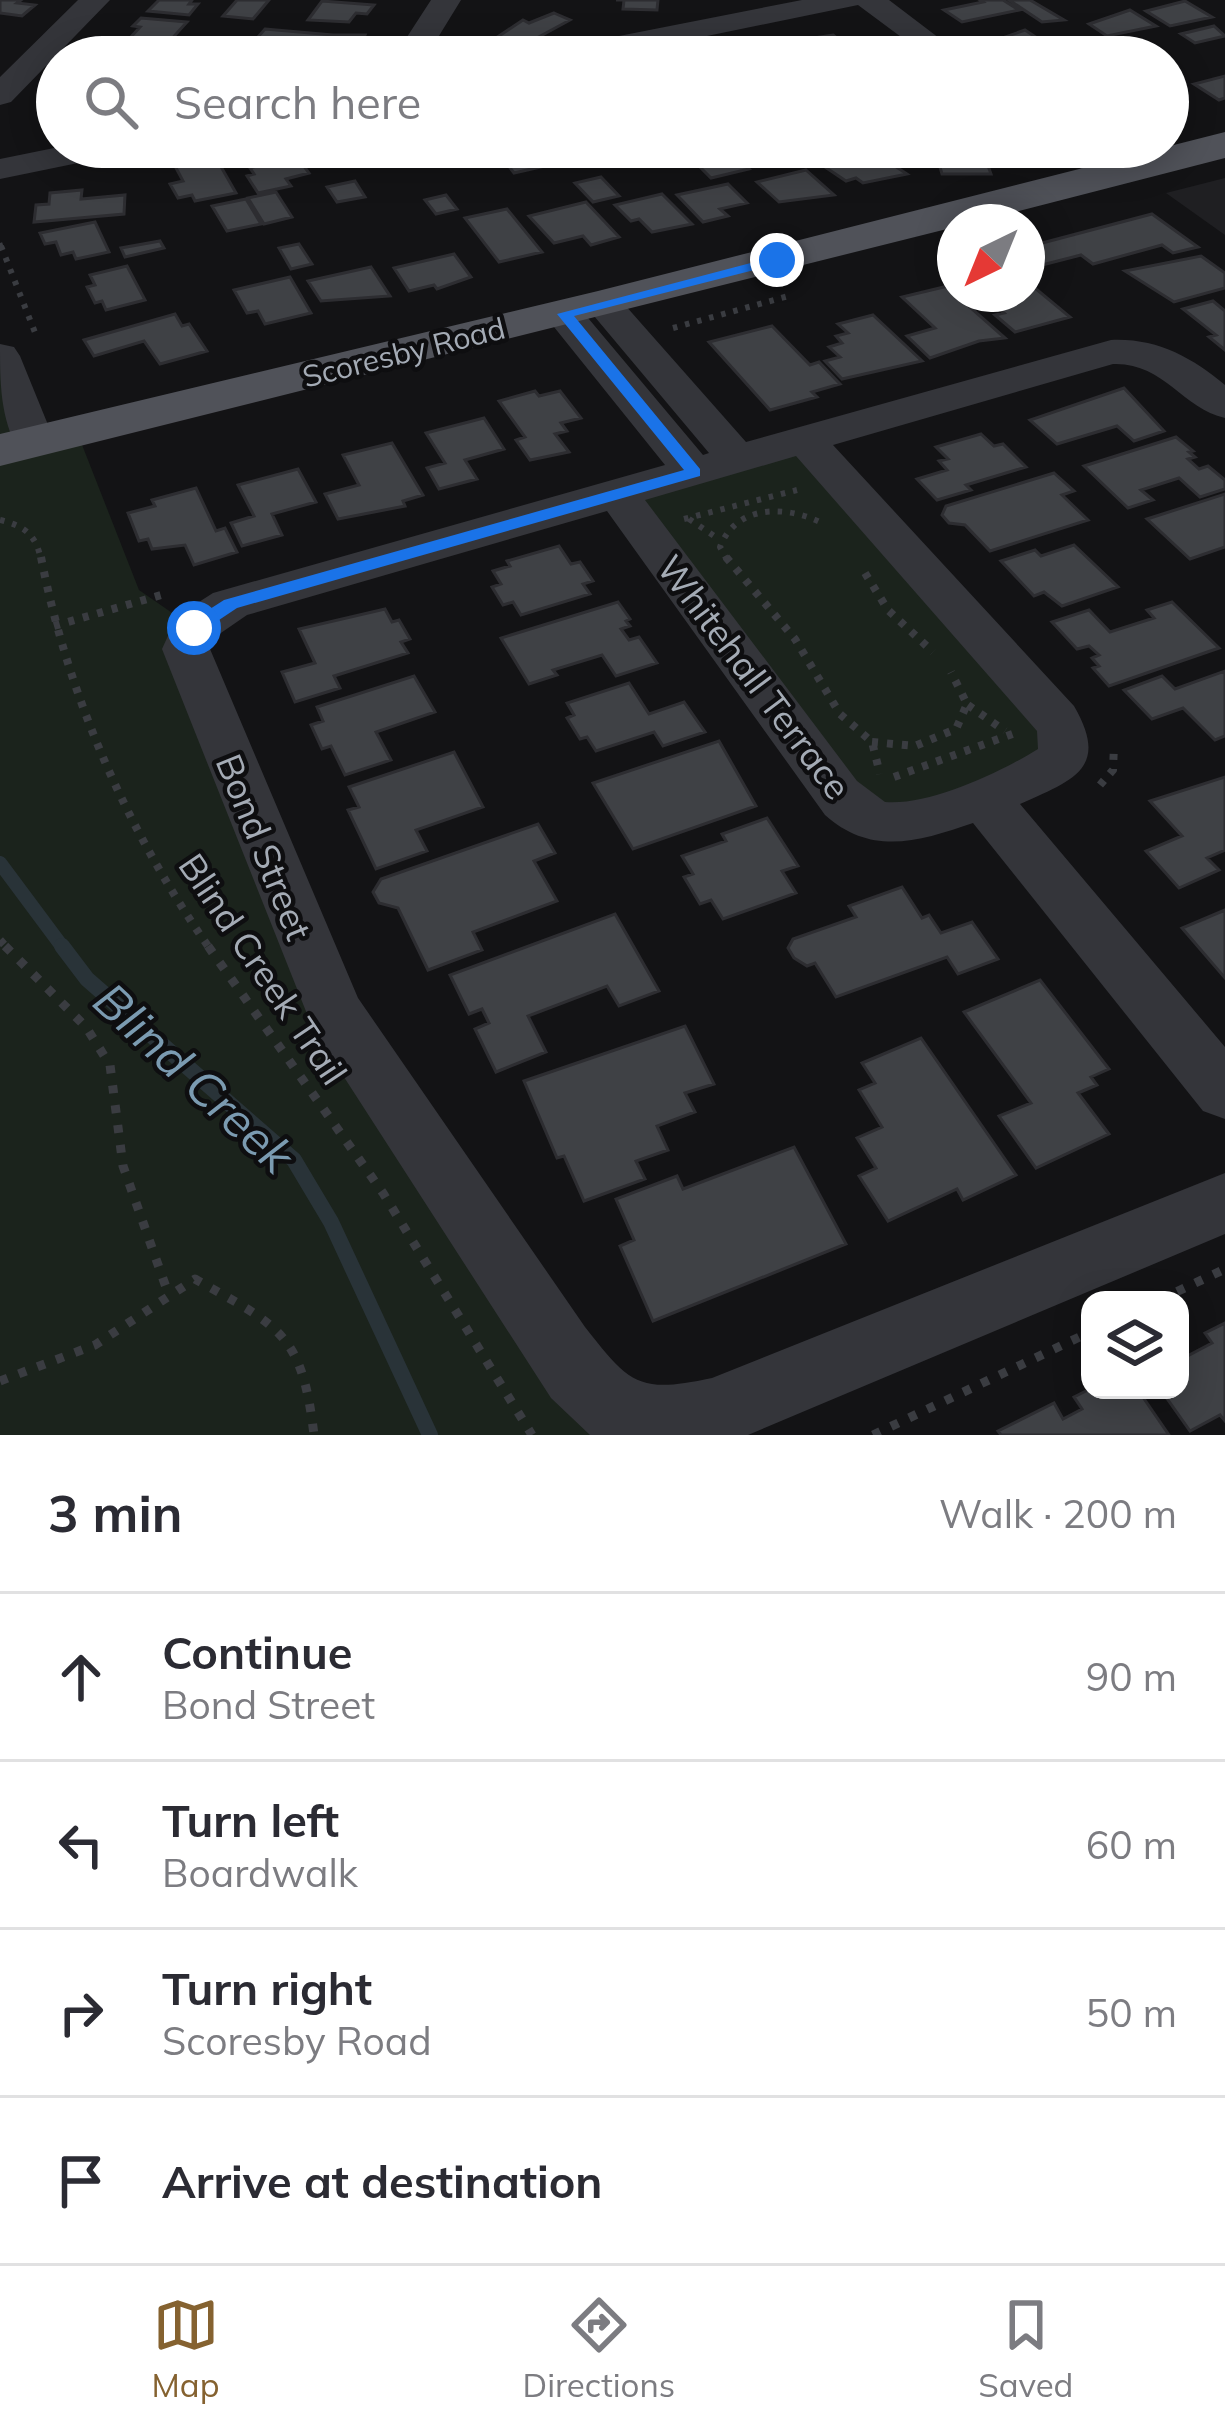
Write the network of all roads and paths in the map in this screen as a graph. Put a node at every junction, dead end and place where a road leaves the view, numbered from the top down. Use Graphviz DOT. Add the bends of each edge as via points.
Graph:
graph roads {
  1 [pos="95,0"];
  2 [pos="446,0"];
  3 [pos="848,0"];
  4 [pos="870,0"];
  5 [pos="59,36"];
  6 [pos="423,36"];
  7 [pos="665,36"];
  8 [pos="919,36"];
  9 [pos="36,59"];
  10 [pos="0,95"];
  11 [pos="1225,145"];
  12 [pos="1189,149"];
  13 [pos="36,162"];
  14 [pos="1066,168"];
  15 [pos="0,169"];
  16 [pos="0,242"];
  17 [pos="584,309"];
  18 [pos="19,349"];
  19 [pos="1225,406"];
  20 [pos="17,446"];
  21 [pos="822,459"];
  22 [pos="738,460"];
  23 [pos="694,472"];
  24 [pos="745,505"];
  25 [pos="650,513"];
  26 [pos="754,515"];
  27 [pos="0,520"];
  28 [pos="826,525"];
  29 [pos="719,540"];
  30 [pos="863,568"];
  31 [pos="967,704"];
  32 [pos="1035,726"];
  33 [pos="872,742"];
  34 [pos="935,742"];
  35 [pos="966,777"];
  36 [pos="0,940"];
  37 [pos="1225,1092"];
  38 [pos="1225,1203"];
  39 [pos="1225,1269"];
  40 [pos="167,1290"];
  41 [pos="1178,1291"];
  42 [pos="1081,1337"];
  43 [pos="0,1381"];
  44 [pos="314,1435"];
  45 [pos="532,1435"];
  46 [pos="872,1435"];
  1 -- 5 [label="street"];
  2 -- 6 [label="street"];
  3 -- 7 [label="street"];
  4 -- 8 [label="street"];
  9 -- 10 [label="street"];
  11 -- 12 [label="main road, Scoresby Road"];
  13 -- 15 [label="street"];
  14 -- 17 [label="main road, Scoresby Road"];
  16 -- 18 [label="path"];
  17 -- 20 [label="main road, Scoresby Road"];
  17 -- 22 [label="street"];
  17 -- 23 [label="street"];
  18 -- 20 [label="street"];
  19 -- 21 [label="street, Bond Street" via="1166,360 1119,351"];
  21 -- 22 [label="street, Bond Street"];
  21 -- 24 [label="path"];
  21 -- 32 [label="street"];
  22 -- 23 [label="street, Bond Street"];
  23 -- 25 [label="street, Bond Street"];
  24 -- 25 [label="path"];
  24 -- 26 [label="path"];
  25 -- 29 [label="path"];
  25 -- 35 [label="street, Whitehall Terrace" via="847,805 897,824"];
  25 -- 38 [label="street, Bond Street" via="230,604 194,628 186,649 334,1011 588,1390 612,1414 678,1425"];
  26 -- 28 [label="path" via="787,509"];
  26 -- 29 [label="path"];
  27 -- 45 [label="path, Blind Creek Trail" via="22,525 38,543 54,626 93,740 194,926 383,1193"];
  29 -- 33 [label="path" via="735,573 808,657 825,694"];
  30 -- 31 [label="path" via="888,610 950,670"];
  31 -- 32 [label="path"];
  31 -- 34 [label="path" via="960,725"];
  32 -- 35 [label="path"];
  32 -- 35 [label="street, Whitehall Terrace" via="1066,737 1062,759 1041,773"];
  33 -- 34 [label="path"];
  33 -- 35 [label="path" via="878,782"];
  34 -- 35 [label="path"];
  35 -- 37 [label="street"];
  36 -- 40 [label="path" via="73,1006 113,1069 119,1145"];
  39 -- 41 [label="path"];
  40 -- 43 [label="path" via="106,1338"];
  40 -- 44 [label="path" via="195,1280 282,1331 309,1384"];
  42 -- 46 [label="path"];
}
